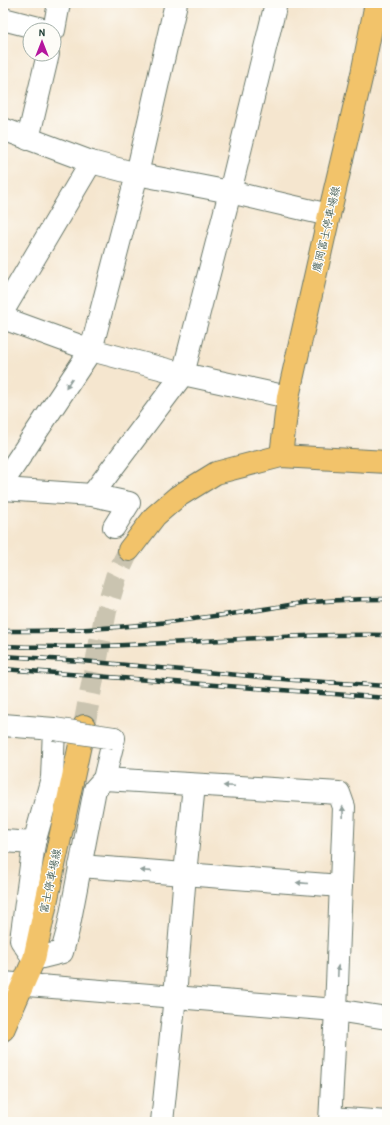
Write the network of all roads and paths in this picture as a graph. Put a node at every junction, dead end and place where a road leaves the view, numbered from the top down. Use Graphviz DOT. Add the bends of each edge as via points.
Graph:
graph roads {
  1 [pos="59,3"];
  2 [pos="176,3"];
  3 [pos="276,3"];
  4 [pos="376,3"];
  5 [pos="3,19"];
  6 [pos="55,22"];
  7 [pos="22,24"];
  8 [pos="46,62"];
  9 [pos="3,129"];
  10 [pos="28,139"];
  11 [pos="91,162"];
  12 [pos="137,174"];
  13 [pos="230,192"];
  14 [pos="329,215"];
  15 [pos="3,311"];
  16 [pos="3,318"];
  17 [pos="91,350"];
  18 [pos="183,374"];
  19 [pos="288,397"];
  20 [pos="281,456"];
  21 [pos="387,462"];
  22 [pos="3,482"];
  23 [pos="3,490"];
  24 [pos="92,496"];
  25 [pos="114,527"];
  26 [pos="129,550"];
  27 [pos="3,725"];
  28 [pos="84,726"];
  29 [pos="54,729"];
  30 [pos="104,779"];
  31 [pos="194,784"];
  32 [pos="3,840"];
  33 [pos="34,843"];
  34 [pos="80,866"];
  35 [pos="185,874"];
  36 [pos="341,886"];
  37 [pos="34,959"];
  38 [pos="13,984"];
  39 [pos="175,996"];
  40 [pos="336,1010"];
  41 [pos="387,1018"];
  42 [pos="3,1030"];
  43 [pos="331,1120"];
  44 [pos="162,1122"];
  45 [pos="387,1122"];
  1 -- 6 [label="street"];
  2 -- 12 [label="street"];
  3 -- 13 [label="street"];
  4 -- 14 [label="main road, 鷹岡富士停車場線"];
  5 -- 7 [label="street"];
  8 -- 10 [label="street"];
  9 -- 10 [label="street"];
  10 -- 11 [label="street"];
  11 -- 12 [label="street"];
  11 -- 15 [label="street"];
  12 -- 13 [label="street"];
  12 -- 17 [label="street"];
  13 -- 14 [label="street"];
  13 -- 18 [label="street"];
  14 -- 19 [label="main road, 鷹岡富士停車場線"];
  16 -- 17 [label="street"];
  17 -- 18 [label="street"];
  17 -- 22 [label="street, one-way"];
  18 -- 19 [label="street"];
  18 -- 24 [label="street"];
  19 -- 20 [label="main road, 鷹岡富士停車場線"];
  20 -- 21 [label="main road"];
  20 -- 26 [label="main road" via="216,473 177,497 155,516"];
  23 -- 24 [label="street"];
  24 -- 25 [label="street" via="129,503"];
  27 -- 29 [label="street"];
  28 -- 37 [label="main road, 富士停車場線"];
  29 -- 30 [label="street, bridge" via="114,738"];
  29 -- 33 [label="street" via="52,778"];
  30 -- 31 [label="street"];
  30 -- 34 [label="street" via="95,789"];
  31 -- 35 [label="street"];
  36 -- 31 [label="street, one-way" via="344,807 339,793"];
  32 -- 33 [label="street"];
  33 -- 37 [label="street" via="21,940"];
  35 -- 34 [label="street, one-way"];
  34 -- 37 [label="street" via="62,952"];
  36 -- 35 [label="street, one-way"];
  35 -- 39 [label="street"];
  40 -- 36 [label="street, one-way"];
  37 -- 38 [label="main road, 富士停車場線"];
  38 -- 39 [label="street"];
  38 -- 42 [label="main road, 富士停車場線"];
  39 -- 40 [label="street"];
  39 -- 44 [label="street"];
  40 -- 41 [label="street"];
  40 -- 43 [label="street"];
  43 -- 45 [label="street"];
}
